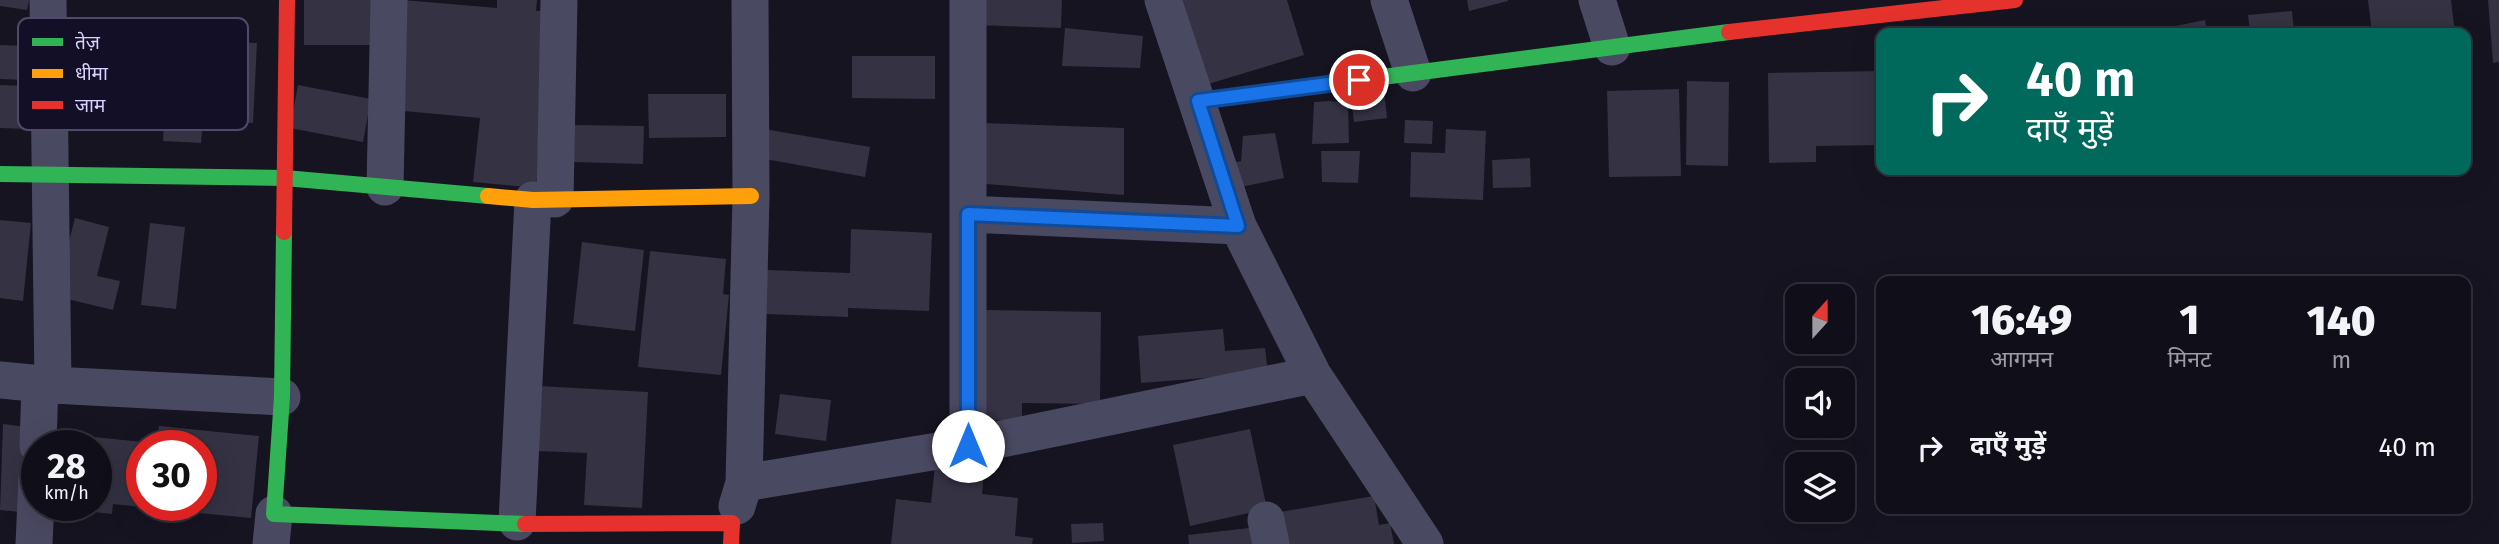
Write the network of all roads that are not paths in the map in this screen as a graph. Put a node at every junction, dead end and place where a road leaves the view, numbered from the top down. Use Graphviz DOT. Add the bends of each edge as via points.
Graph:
graph roads {
  1 [pos="48,0"];
  2 [pos="287,0"];
  3 [pos="389,0"];
  4 [pos="559,0"];
  5 [pos="750,0"];
  6 [pos="968,0"];
  7 [pos="1163,0"];
  8 [pos="1389,0"];
  9 [pos="1597,0"];
  10 [pos="2015,0"];
  11 [pos="1819,10"];
  12 [pos="48,18"];
  13 [pos="1612,47"];
  14 [pos="1413,73"];
  15 [pos="1198,101"];
  16 [pos="49,130"];
  17 [pos="0,174"];
  18 [pos="49,175"];
  19 [pos="285,178"];
  20 [pos="385,187"];
  21 [pos="751,196"];
  22 [pos="544,199"];
  23 [pos="968,214"];
  24 [pos="1238,226"];
  25 [pos="1313,375"];
  26 [pos="0,380"];
  27 [pos="46,384"];
  28 [pos="282,397"];
  29 [pos="40,430"];
  30 [pos="968,446"];
  31 [pos="744,483"];
  32 [pos="35,521"];
  33 [pos="273,529"];
  34 [pos="529,530"];
  35 [pos="732,534"];
  36 [pos="34,544"];
  37 [pos="1425,544"];
  1 -- 12 [label="street"];
  2 -- 19 [label="street"];
  3 -- 20 [label="street"];
  4 -- 22 [label="street"];
  5 -- 21 [label="street"];
  6 -- 23 [label="street"];
  7 -- 15 [label="street"];
  8 -- 14 [label="street"];
  9 -- 13 [label="street"];
  10 -- 11 [label="street"];
  11 -- 13 [label="street"];
  13 -- 14 [label="street"];
  14 -- 15 [label="street"];
  15 -- 24 [label="street"];
  16 -- 18 [label="street"];
  17 -- 18 [label="street"];
  18 -- 19 [label="street"];
  18 -- 27 [label="street"];
  19 -- 20 [label="street"];
  19 -- 28 [label="street"];
  20 -- 22 [label="street"];
  21 -- 22 [label="street"];
  21 -- 31 [label="street"];
  22 -- 34 [label="street"];
  23 -- 24 [label="street"];
  23 -- 30 [label="street"];
  24 -- 25 [label="street"];
  25 -- 30 [label="street"];
  25 -- 37 [label="street"];
  26 -- 27 [label="street"];
  27 -- 28 [label="street"];
  27 -- 29 [label="street"];
  28 -- 33 [label="street"];
  30 -- 31 [label="street"];
  31 -- 35 [label="street"];
  32 -- 36 [label="street"];
  33 -- 34 [label="street"];
  34 -- 35 [label="street"];
}
